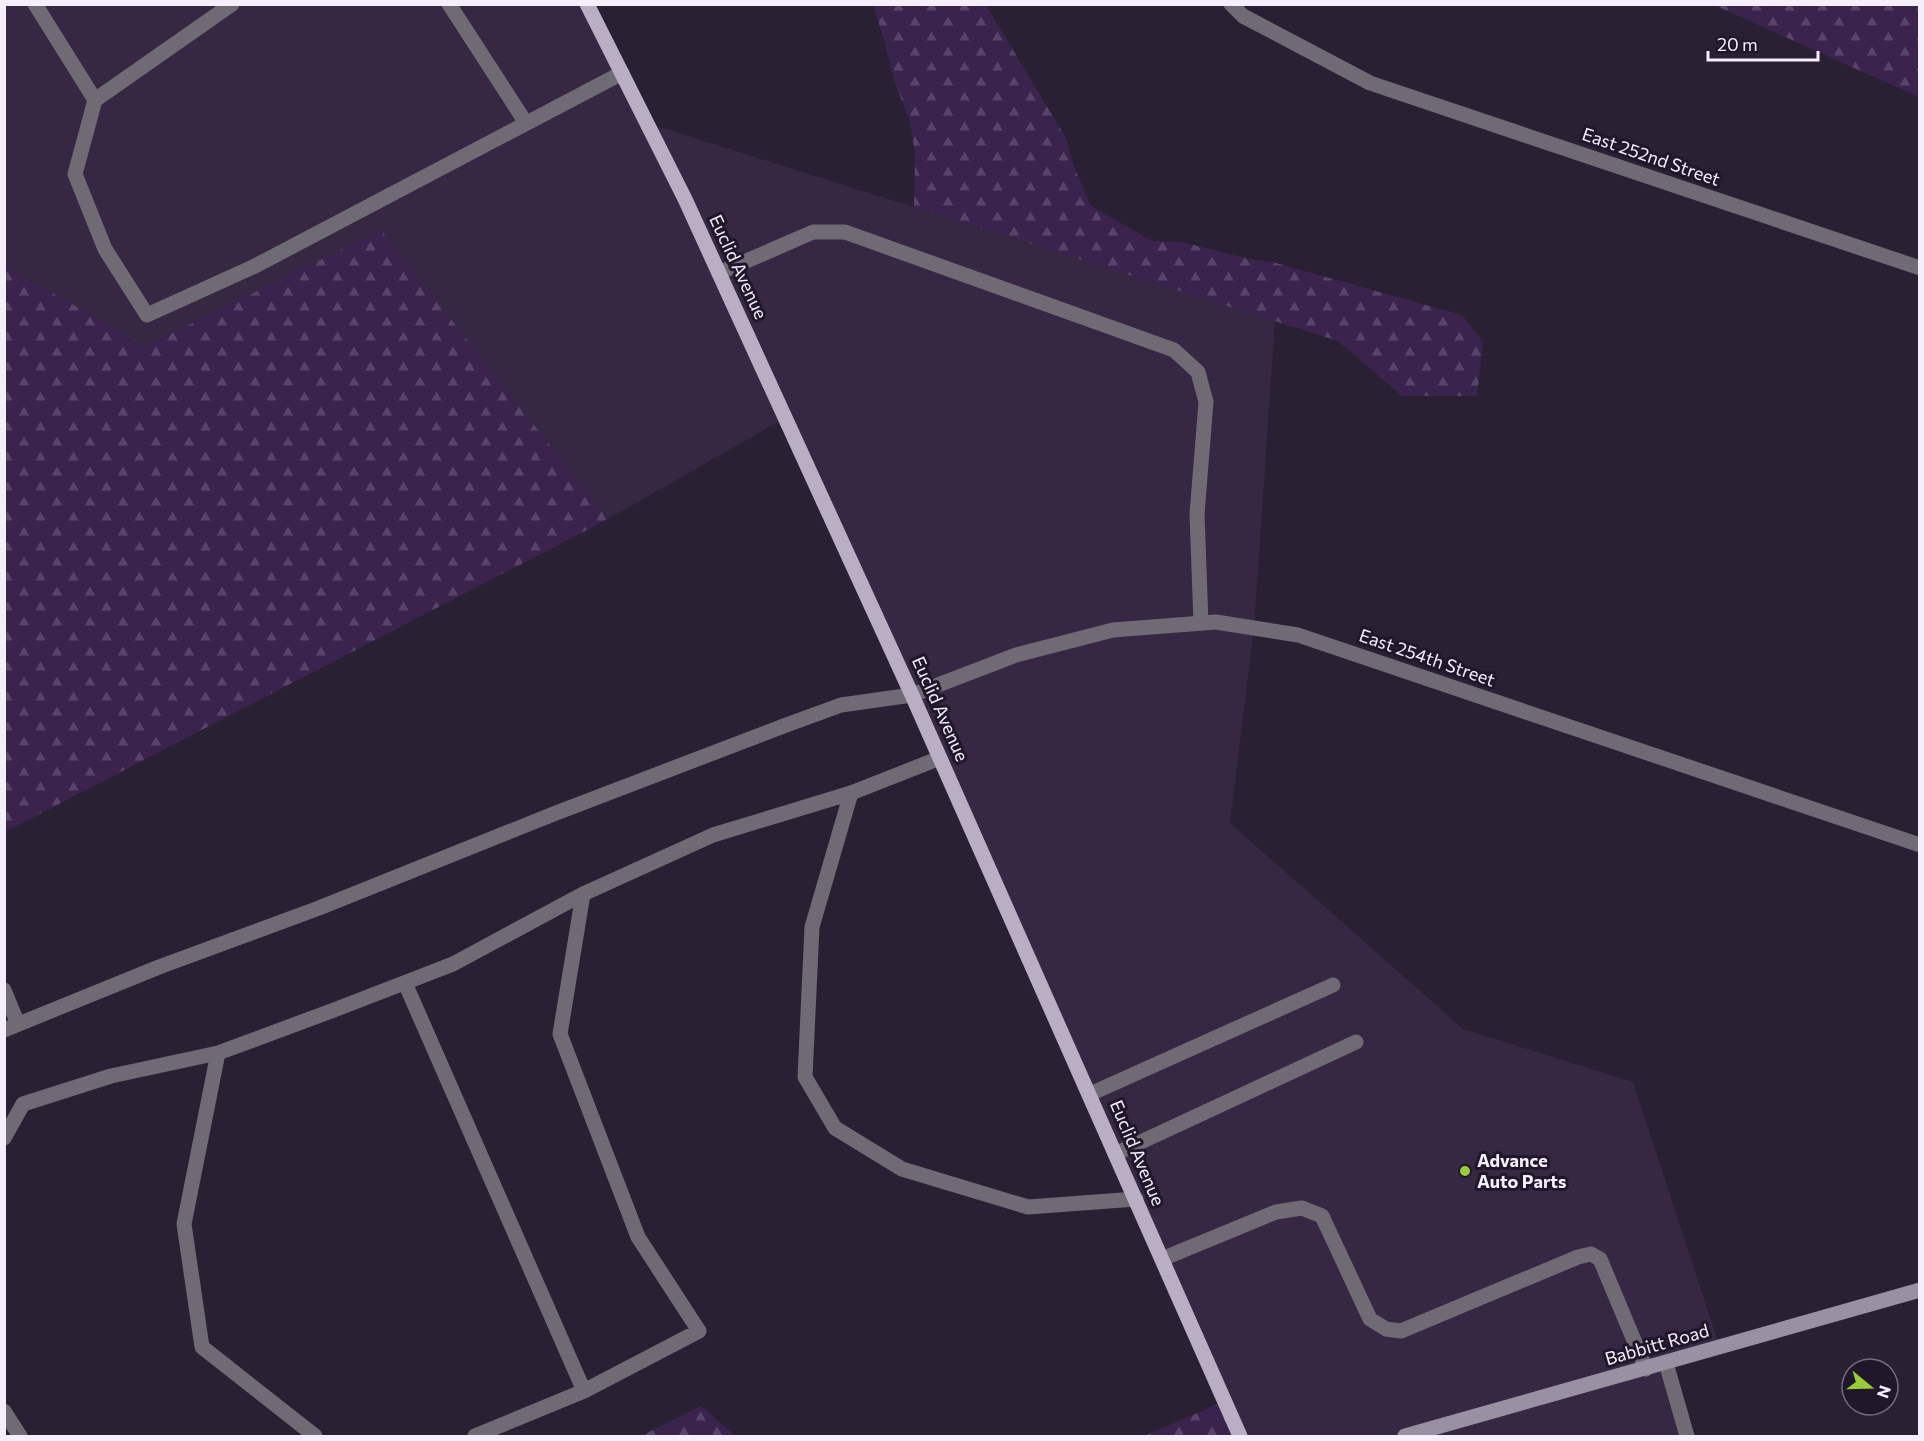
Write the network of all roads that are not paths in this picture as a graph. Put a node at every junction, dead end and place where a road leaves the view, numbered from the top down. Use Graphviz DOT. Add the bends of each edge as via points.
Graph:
graph roads {
  1 [pos="35,4"];
  2 [pos="232,4"];
  3 [pos="448,4"];
  4 [pos="587,4"];
  5 [pos="1231,4"];
  6 [pos="621,73"];
  7 [pos="95,100"];
  8 [pos="526,123"];
  9 [pos="1920,268"];
  10 [pos="719,273"];
  11 [pos="1201,623"];
  12 [pos="912,695"];
  13 [pos="940,758"];
  14 [pos="851,793"];
  15 [pos="1920,845"];
  16 [pos="584,894"];
  17 [pos="405,983"];
  18 [pos="1333,985"];
  19 [pos="4,990"];
  20 [pos="11,1027"];
  21 [pos="1356,1042"];
  22 [pos="218,1053"];
  23 [pos="1090,1094"];
  24 [pos="4,1138"];
  25 [pos="1115,1154"];
  26 [pos="1136,1200"];
  27 [pos="1162,1260"];
  28 [pos="1920,1290"];
  29 [pos="1666,1364"];
  30 [pos="1646,1369"];
  31 [pos="584,1391"];
  32 [pos="4,1411"];
  33 [pos="20,1437"];
  34 [pos="315,1437"];
  35 [pos="475,1437"];
  36 [pos="1240,1437"];
  37 [pos="1405,1437"];
  38 [pos="1687,1437"];
  1 -- 7 [label="street"];
  2 -- 7 [label="street"];
  3 -- 8 [label="street"];
  4 -- 6 [label="main road, Euclid Avenue"];
  5 -- 9 [label="street, East 252nd Street" via="1243,16 1370,83"];
  6 -- 8 [label="street"];
  6 -- 10 [label="main road, Euclid Avenue"];
  7 -- 8 [label="street" via="75,174 105,249 147,315 255,266"];
  10 -- 11 [label="street" via="813,232 845,232 1174,350 1198,372 1206,402 1197,514"];
  10 -- 12 [label="main road, Euclid Avenue"];
  11 -- 12 [label="street, East 254th Street" via="1113,630 1016,655"];
  11 -- 15 [label="street, East 254th Street" via="1298,635"];
  12 -- 13 [label="main road, Euclid Avenue"];
  12 -- 20 [label="street, East 254th Street" via="841,705 789,724"];
  13 -- 14 [label="street"];
  13 -- 23 [label="main road, Euclid Avenue"];
  14 -- 16 [label="street" via="713,835"];
  14 -- 26 [label="street" via="812,927 805,1077 835,1128 902,1168 1028,1207"];
  16 -- 17 [label="street" via="453,964"];
  16 -- 31 [label="street" via="560,1034 638,1237 699,1331"];
  17 -- 22 [label="street"];
  17 -- 31 [label="street"];
  18 -- 23 [label="street"];
  19 -- 20 [label="street"];
  21 -- 25 [label="street"];
  22 -- 24 [label="street" via="111,1077 23,1104"];
  22 -- 34 [label="street" via="184,1224 202,1347"];
  23 -- 25 [label="main road, Euclid Avenue"];
  25 -- 26 [label="main road, Euclid Avenue"];
  26 -- 27 [label="main road, Euclid Avenue"];
  27 -- 30 [label="street" via="1276,1212 1302,1208 1322,1216 1371,1319 1386,1329 1401,1331 1591,1254 1600,1259"];
  27 -- 36 [label="main road, Euclid Avenue"];
  28 -- 29 [label="main road, Babbitt Road"];
  29 -- 30 [label="main road, Babbitt Road"];
  29 -- 38 [label="street"];
  30 -- 37 [label="main road, Babbitt Road"];
  31 -- 35 [label="street"];
  32 -- 33 [label="street"];
}
